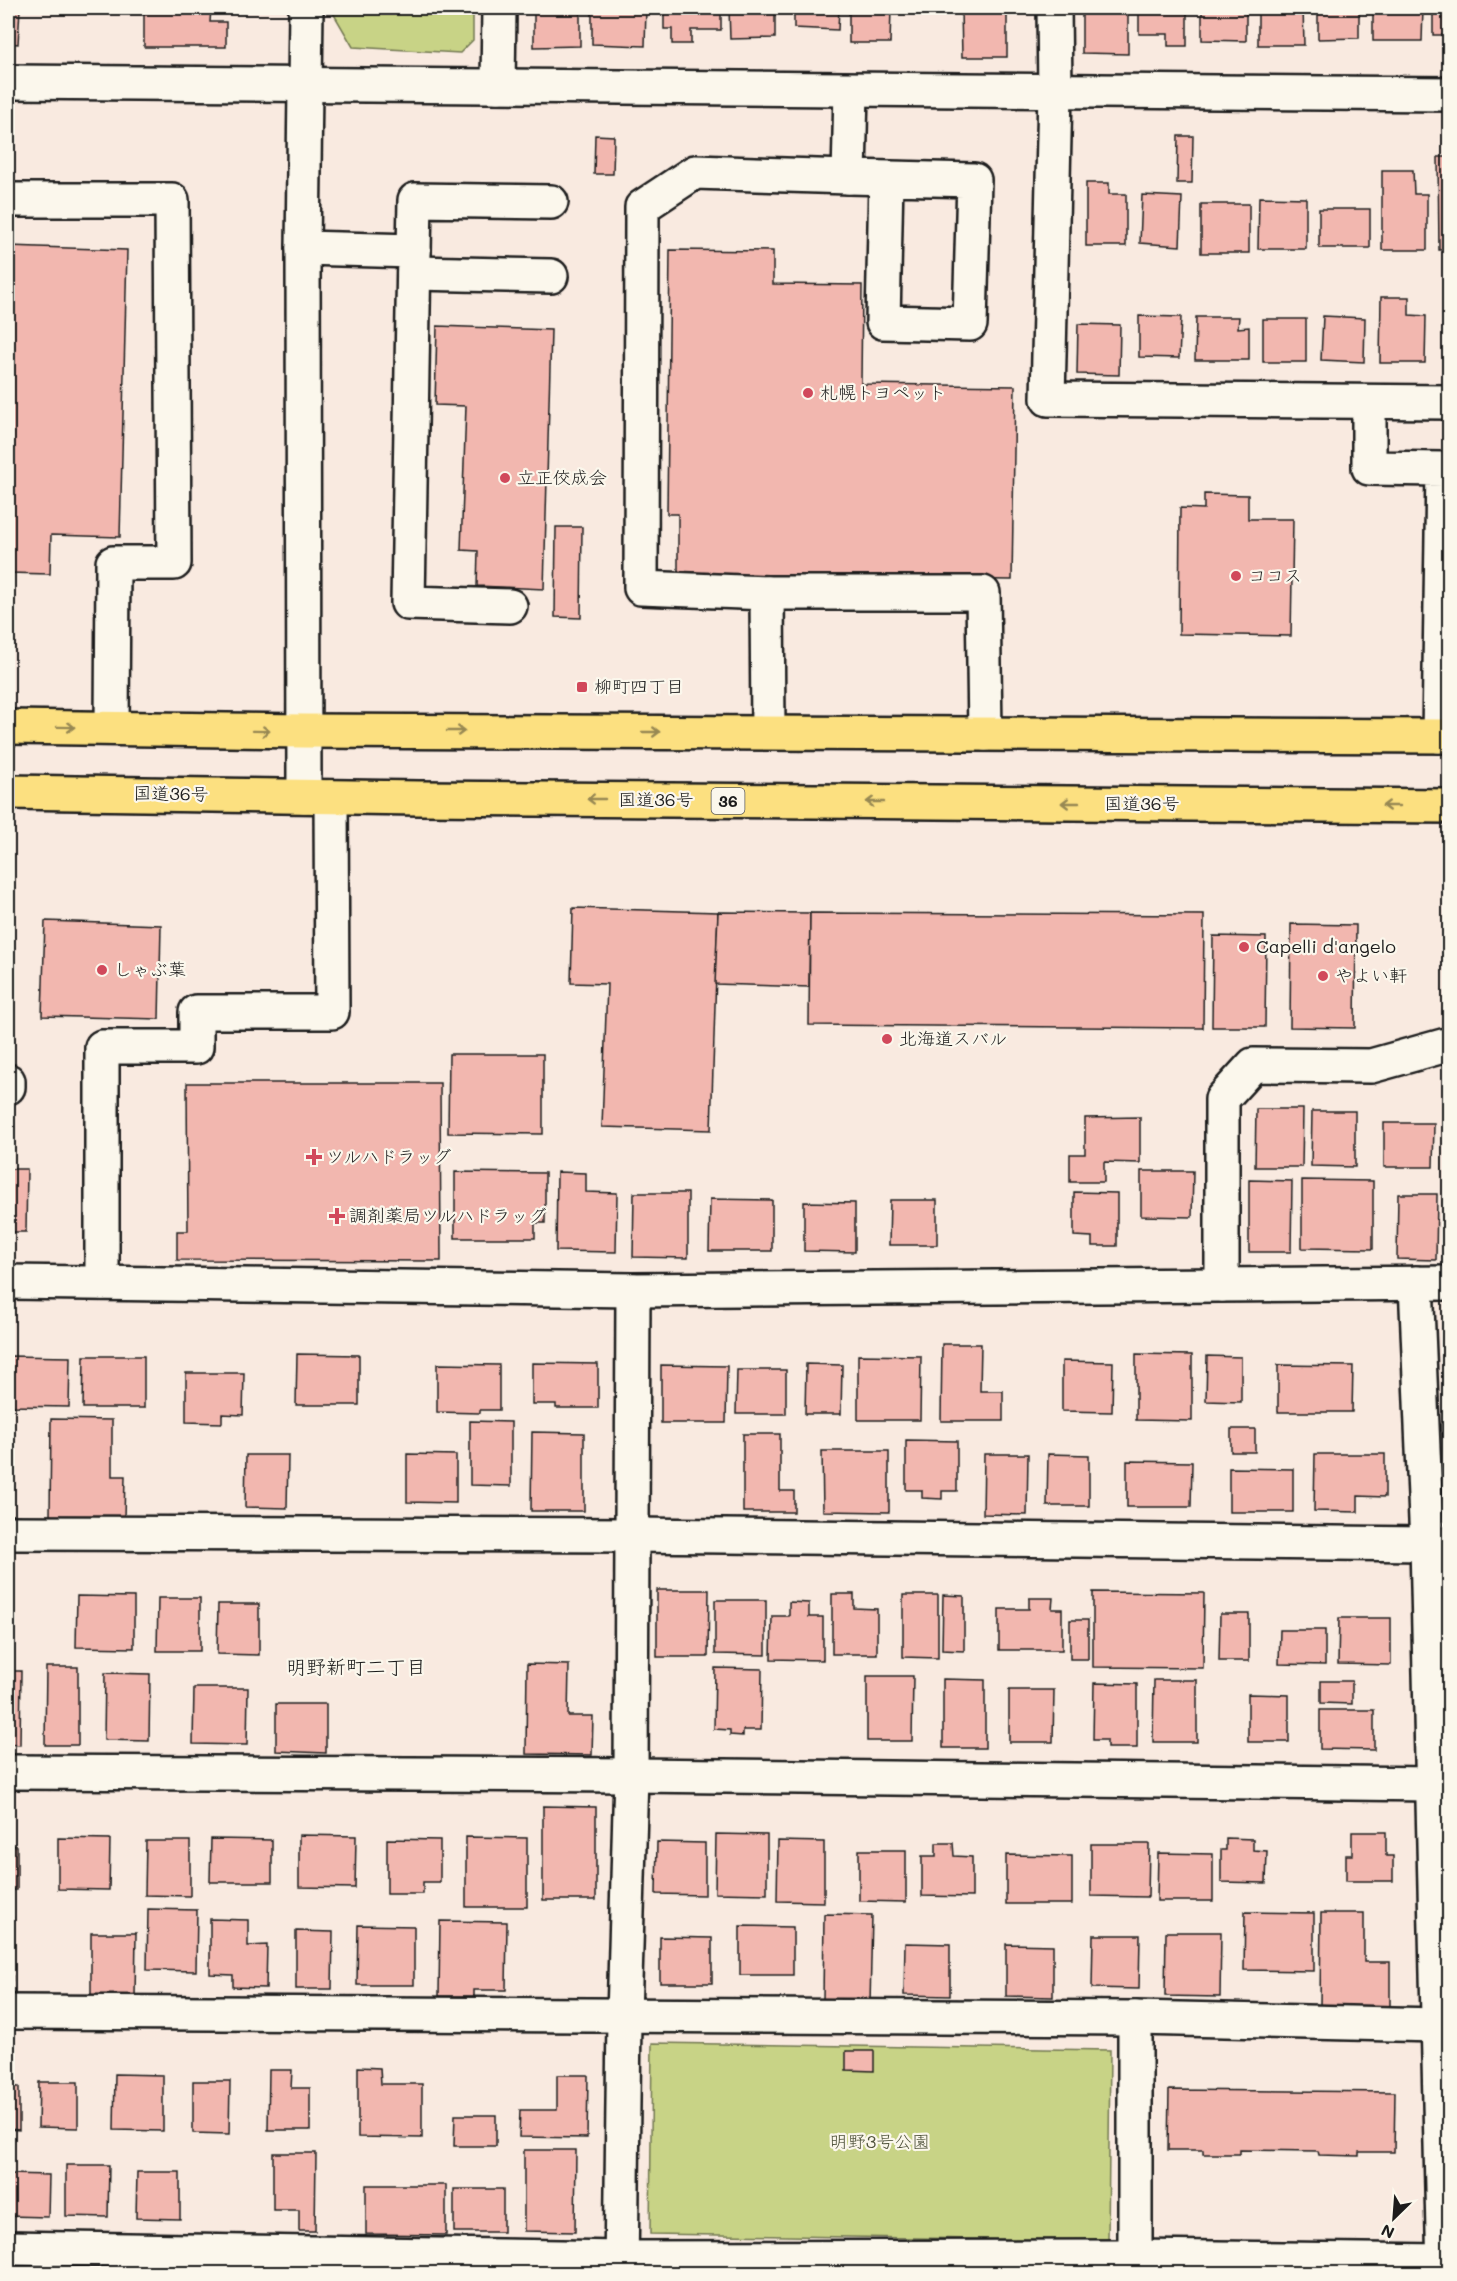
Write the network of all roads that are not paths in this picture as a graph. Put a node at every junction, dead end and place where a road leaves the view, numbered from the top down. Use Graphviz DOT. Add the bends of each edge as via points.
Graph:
graph roads {
  1 [pos="306,8"];
  2 [pos="499,8"];
  3 [pos="1054,8"];
  4 [pos="8,82"];
  5 [pos="305,83"];
  6 [pos="498,86"];
  7 [pos="851,90"];
  8 [pos="1054,92"];
  9 [pos="1449,94"];
  10 [pos="849,177"];
  11 [pos="886,178"];
  12 [pos="8,200"];
  13 [pos="551,202"];
  14 [pos="303,248"];
  15 [pos="414,262"];
  16 [pos="551,276"];
  17 [pos="1369,402"];
  18 [pos="1449,402"];
  19 [pos="767,593"];
  20 [pos="510,606"];
  21 [pos="8,727"];
  22 [pos="112,728"];
  23 [pos="304,731"];
  24 [pos="768,732"];
  25 [pos="985,734"];
  26 [pos="1444,736"];
  27 [pos="8,792"];
  28 [pos="318,796"];
  29 [pos="1449,806"];
  30 [pos="1449,1044"];
  31 [pos="8,1081"];
  32 [pos="8,1087"];
  33 [pos="8,1281"];
  34 [pos="102,1283"];
  35 [pos="1416,1283"];
  36 [pos="1449,1283"];
  37 [pos="1221,1285"];
  38 [pos="633,1290"];
  39 [pos="8,1533"];
  40 [pos="632,1535"];
  41 [pos="1427,1544"];
  42 [pos="8,1772"];
  43 [pos="631,1774"];
  44 [pos="1433,1784"];
  45 [pos="8,2012"];
  46 [pos="624,2016"];
  47 [pos="1135,2018"];
  48 [pos="1438,2025"];
  49 [pos="8,2248"];
  50 [pos="1135,2257"];
  51 [pos="621,2266"];
  52 [pos="1444,2267"];
  1 -- 5 [label="street"];
  2 -- 6 [label="street"];
  3 -- 8 [label="street"];
  4 -- 5 [label="street"];
  5 -- 6 [label="street"];
  5 -- 14 [label="street"];
  6 -- 7 [label="street"];
  7 -- 8 [label="street"];
  7 -- 10 [label="street"];
  8 -- 9 [label="street"];
  8 -- 17 [label="street" via="1048,399"];
  10 -- 11 [label="street"];
  10 -- 19 [label="street" via="695,172 642,207 642,588"];
  11 -- 11 [label="street" via="974,180 970,324 883,322"];
  12 -- 22 [label="street" via="172,200 174,562 113,563"];
  13 -- 15 [label="street" via="415,200"];
  14 -- 15 [label="street"];
  14 -- 23 [label="street"];
  15 -- 16 [label="street"];
  15 -- 20 [label="street" via="408,603"];
  17 -- 18 [label="street"];
  17 -- 26 [label="street" via="1369,468 1443,469"];
  19 -- 24 [label="street"];
  19 -- 25 [label="street" via="983,593"];
  21 -- 22 [label="highway, one-way"];
  22 -- 23 [label="highway, one-way"];
  23 -- 24 [label="highway, one-way"];
  23 -- 28 [label="street"];
  24 -- 25 [label="highway"];
  25 -- 26 [label="highway"];
  27 -- 28 [label="highway, 国道36号 / 36"];
  29 -- 28 [label="highway, 国道36号 / 36, one-way"];
  28 -- 34 [label="street" via="332,1012 196,1012 196,1047 102,1047"];
  30 -- 37 [label="street" via="1371,1066 1253,1065 1222,1099"];
  31 -- 32 [label="street"];
  33 -- 34 [label="street"];
  34 -- 38 [label="street"];
  35 -- 36 [label="street"];
  35 -- 37 [label="street"];
  35 -- 41 [label="street"];
  37 -- 38 [label="street"];
  38 -- 40 [label="street"];
  39 -- 40 [label="street"];
  40 -- 41 [label="street"];
  40 -- 43 [label="street"];
  41 -- 44 [label="street"];
  42 -- 43 [label="street"];
  43 -- 44 [label="street"];
  43 -- 46 [label="street"];
  44 -- 48 [label="street"];
  45 -- 46 [label="street"];
  46 -- 47 [label="street"];
  46 -- 51 [label="street"];
  47 -- 48 [label="street"];
  47 -- 50 [label="street"];
  48 -- 52 [label="street"];
  49 -- 51 [label="street"];
  50 -- 51 [label="street"];
  50 -- 52 [label="street"];
}
